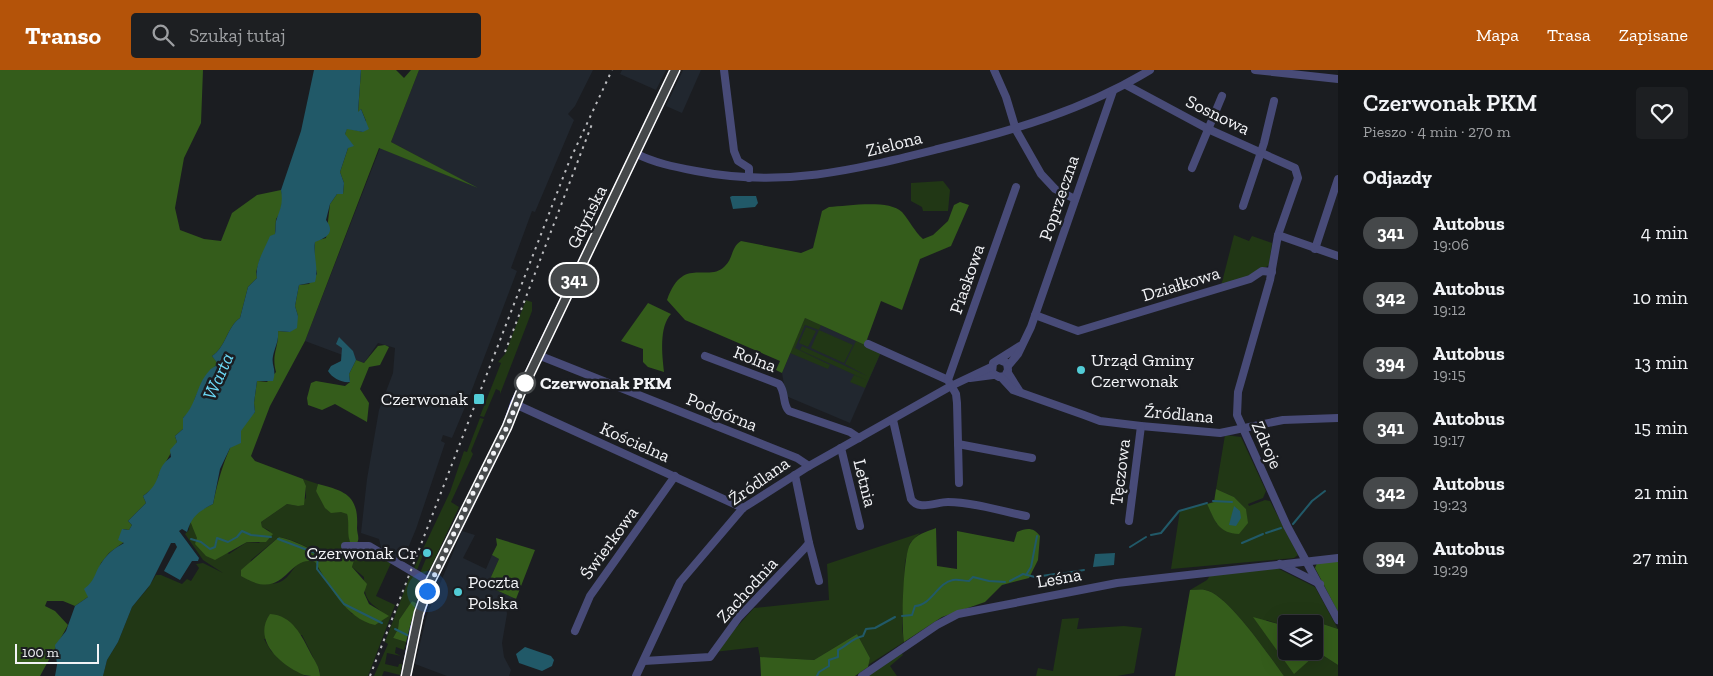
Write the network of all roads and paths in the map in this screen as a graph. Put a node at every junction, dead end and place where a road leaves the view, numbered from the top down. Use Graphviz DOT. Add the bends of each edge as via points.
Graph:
graph roads {
  1 [pos="675,70"];
  2 [pos="724,70"];
  3 [pos="994,70"];
  4 [pos="1150,70"];
  5 [pos="1255,70"];
  6 [pos="1338,79"];
  7 [pos="1126,85"];
  8 [pos="1113,91"];
  9 [pos="1222,96"];
  10 [pos="1274,100"];
  11 [pos="1208,129"];
  12 [pos="1016,130"];
  13 [pos="635,153"];
  14 [pos="1261,153"];
  15 [pos="1192,168"];
  16 [pos="749,178"];
  17 [pos="1338,179"];
  18 [pos="1016,187"];
  19 [pos="1075,199"];
  20 [pos="1243,206"];
  21 [pos="1278,235"];
  22 [pos="1315,249"];
  23 [pos="1338,256"];
  24 [pos="1272,272"];
  25 [pos="1035,316"];
  26 [pos="868,344"];
  27 [pos="1020,346"];
  28 [pos="538,355"];
  29 [pos="705,356"];
  30 [pos="1000,371"];
  31 [pos="949,383"];
  32 [pos="515,404"];
  33 [pos="1338,418"];
  34 [pos="893,420"];
  35 [pos="1141,426"];
  36 [pos="1242,430"];
  37 [pos="859,438"];
  38 [pos="958,444"];
  39 [pos="841,448"];
  40 [pos="1032,458"];
  41 [pos="809,466"];
  42 [pos="794,475"];
  43 [pos="675,476"];
  44 [pos="959,483"];
  45 [pos="742,508"];
  46 [pos="1026,516"];
  47 [pos="1129,521"];
  48 [pos="860,526"];
  49 [pos="809,543"];
  50 [pos="346,546"];
  51 [pos="1338,558"];
  52 [pos="1307,561"];
  53 [pos="1280,564"];
  54 [pos="819,581"];
  55 [pos="430,582"];
  56 [pos="1320,584"];
  57 [pos="1338,620"];
  58 [pos="575,631"];
  59 [pos="644,661"];
  60 [pos="406,676"];
  61 [pos="636,676"];
  62 [pos="862,676"];
  1 -- 13 [label="main road, Gdyńska"];
  2 -- 16 [label="street" via="734,150 738,161 749,168"];
  3 -- 12 [label="street"];
  4 -- 7 [label="street, Zielona"];
  5 -- 6 [label="street"];
  7 -- 8 [label="street, Zielona"];
  7 -- 11 [label="street, Sosnowa"];
  8 -- 12 [label="street, Zielona"];
  8 -- 19 [label="street, Poprzeczna"];
  9 -- 11 [label="street"];
  10 -- 14 [label="street"];
  11 -- 14 [label="street, Sosnowa"];
  11 -- 15 [label="street"];
  12 -- 16 [label="street, Zielona" via="834,174"];
  12 -- 19 [label="street" via="1045,179"];
  13 -- 16 [label="street, Zielona" via="689,170"];
  13 -- 28 [label="main road, Gdyńska"];
  14 -- 20 [label="street"];
  14 -- 21 [label="street, Sosnowa" via="1298,171"];
  17 -- 22 [label="street"];
  18 -- 31 [label="street, Piaskowa"];
  19 -- 25 [label="street, Poprzeczna"];
  21 -- 22 [label="street"];
  21 -- 24 [label="street"];
  22 -- 23 [label="street"];
  24 -- 25 [label="street, Działkowa" via="1262,271 1250,279 1078,331"];
  24 -- 36 [label="street, Zdroje" via="1238,392 1236,408"];
  25 -- 27 [label="street"];
  26 -- 31 [label="street"];
  27 -- 30 [label="street"];
  27 -- 30 [label="street" via="1000,360"];
  28 -- 32 [label="main road, Gdyńska"];
  28 -- 41 [label="street, Podgórna" via="797,458"];
  29 -- 37 [label="street, Rolna" via="779,384 789,411"];
  30 -- 31 [label="street, Źródlana"];
  30 -- 35 [label="street, Źródlana" via="1013,390 1100,421"];
  31 -- 34 [label="street, Źródlana"];
  31 -- 38 [label="street" via="957,403"];
  32 -- 43 [label="street, Kościelna"];
  32 -- 55 [label="main road, Gdyńska" via="507,427"];
  33 -- 36 [label="street, Źródlana" via="1283,420"];
  34 -- 37 [label="street, Źródlana"];
  34 -- 46 [label="street" via="912,501 921,506 959,503"];
  35 -- 36 [label="street, Źródlana" via="1220,433"];
  35 -- 47 [label="street, Tęczowa"];
  36 -- 52 [label="street, Zdroje"];
  37 -- 39 [label="street, Źródlana"];
  38 -- 40 [label="street"];
  38 -- 44 [label="street"];
  39 -- 41 [label="street, Źródlana"];
  39 -- 48 [label="street, Letnia"];
  41 -- 42 [label="street, Źródlana"];
  42 -- 45 [label="street, Źródlana"];
  42 -- 49 [label="street"];
  43 -- 45 [label="street, Kościelna"];
  43 -- 58 [label="street, Świerkowa" via="590,596"];
  45 -- 59 [label="street, Źródlana" via="680,582"];
  49 -- 54 [label="street"];
  49 -- 59 [label="street, Zachodnia" via="740,617 710,657"];
  50 -- 55 [label="street" via="369,546"];
  51 -- 52 [label="street, Leśna"];
  52 -- 53 [label="street, Leśna"];
  52 -- 56 [label="street, Zdroje"];
  53 -- 56 [label="street"];
  53 -- 62 [label="street, Leśna" via="1116,583 958,614"];
  55 -- 60 [label="main road, Gdyńska" via="419,613"];
  56 -- 57 [label="street, Zdroje"];
  59 -- 61 [label="street, Źródlana"];
}
